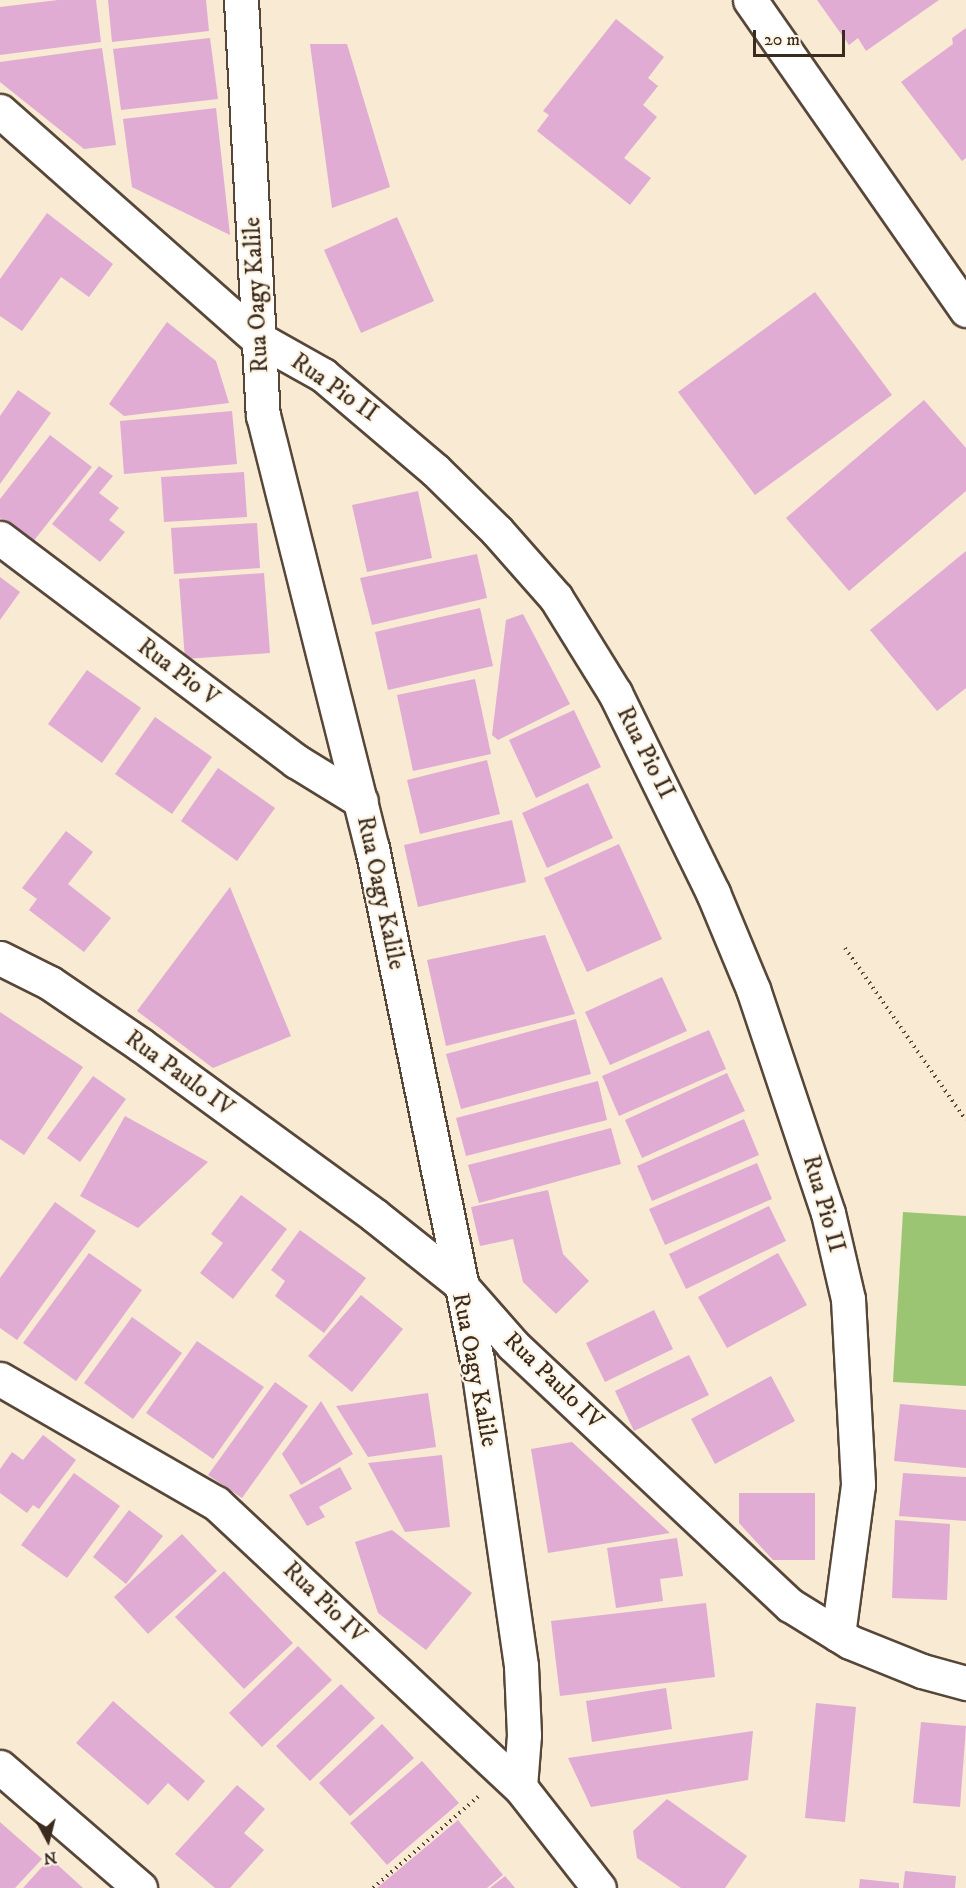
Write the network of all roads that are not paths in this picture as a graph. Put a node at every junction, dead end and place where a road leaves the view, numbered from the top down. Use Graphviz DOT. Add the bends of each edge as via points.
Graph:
graph roads {
  1 [pos="241,0"];
  2 [pos="750,0"];
  3 [pos="0,111"];
  4 [pos="966,310"];
  5 [pos="257,338"];
  6 [pos="0,538"];
  7 [pos="361,801"];
  8 [pos="0,958"];
  9 [pos="458,1281"];
  10 [pos="0,1379"];
  11 [pos="838,1635"];
  12 [pos="966,1683"];
  13 [pos="0,1767"];
  14 [pos="512,1780"];
  15 [pos="140,1888"];
  16 [pos="599,1888"];
  1 -- 5 [label="street, Rua Oagy Kalile"];
  2 -- 4 [label="street"];
  3 -- 5 [label="street, Rua Pio II"];
  5 -- 7 [label="street, Rua Oagy Kalile" via="263,415"];
  5 -- 11 [label="street, Rua Pio II" via="323,375 378,418 497,531 556,598 615,693 713,893 753,989 791,1100 828,1213 848,1299 858,1485"];
  6 -- 7 [label="street, Rua Pio V" via="296,762"];
  7 -- 9 [label="street, Rua Oagy Kalile"];
  8 -- 9 [label="street, Rua Paulo IV" via="50,984 141,1045"];
  9 -- 11 [label="street, Rua Paulo IV" via="513,1345 741,1560 790,1605"];
  9 -- 14 [label="street, Rua Oagy Kalile" via="477,1360 521,1666 524,1735"];
  10 -- 14 [label="street, Rua Pio IV" via="216,1503"];
  11 -- 12 [label="street, Rua Paulo IV" via="922,1671"];
  13 -- 15 [label="street"];
  14 -- 16 [label="street, Rua Pio IV"];
}
